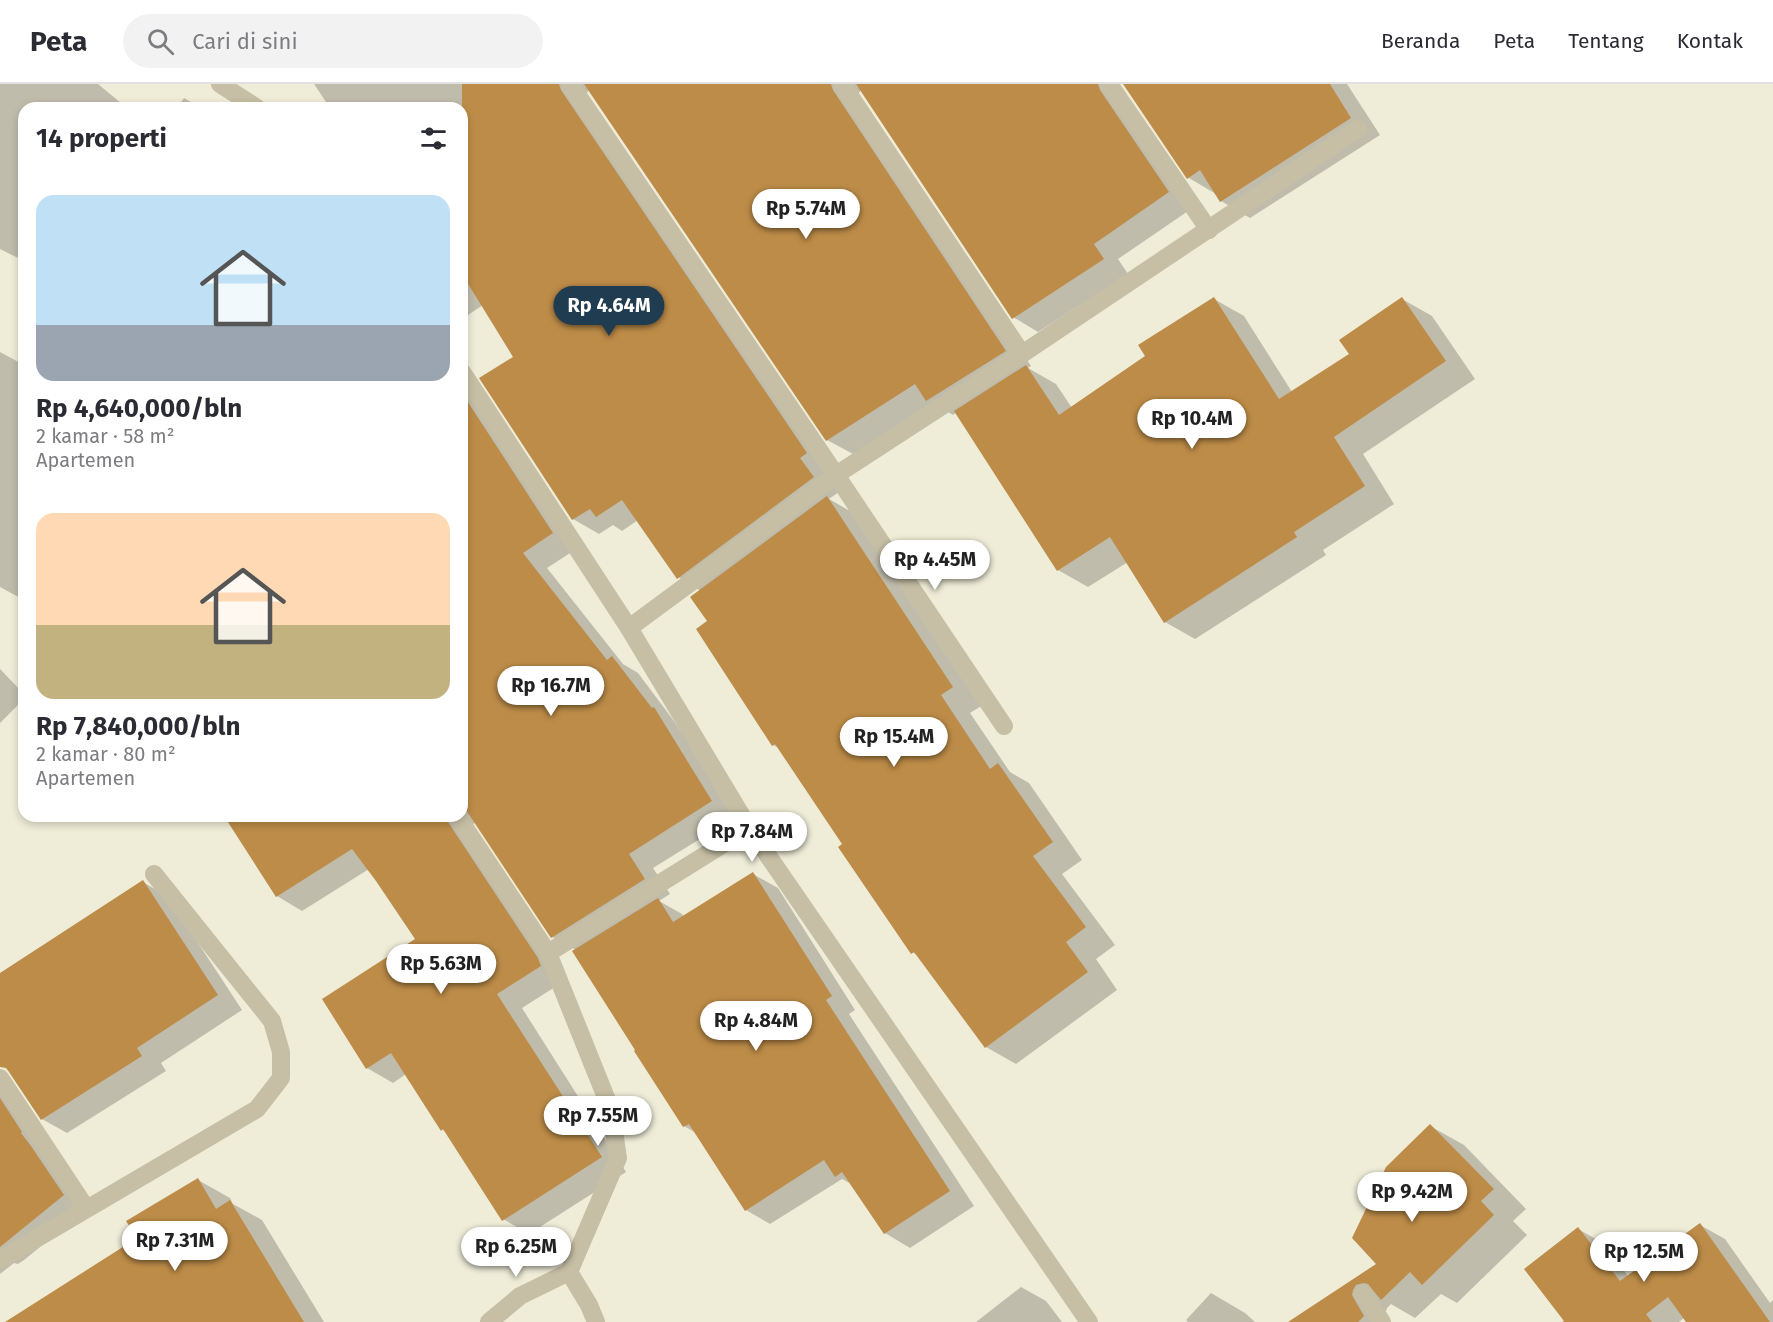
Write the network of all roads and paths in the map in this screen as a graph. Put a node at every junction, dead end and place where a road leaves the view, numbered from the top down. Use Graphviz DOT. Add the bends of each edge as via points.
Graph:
graph roads {
  1 [pos="220,84"];
  2 [pos="570,84"];
  3 [pos="842,84"];
  4 [pos="1109,84"];
  5 [pos="248,102"];
  6 [pos="1358,129"];
  7 [pos="1209,230"];
  8 [pos="1022,354"];
  9 [pos="468,381"];
  10 [pos="836,475"];
  11 [pos="628,628"];
  12 [pos="1004,726"];
  13 [pos="461,822"];
  14 [pos="749,828"];
  15 [pos="154,874"];
  16 [pos="548,953"];
  17 [pos="0,1078"];
  18 [pos="86,1208"];
  19 [pos="0,1260"];
  20 [pos="569,1272"];
  21 [pos="1363,1294"];
  22 [pos="489,1322"];
  23 [pos="596,1322"];
  24 [pos="1089,1322"];
  25 [pos="1382,1322"];
  1 -- 5 [label="street"];
  2 -- 10 [label="street"];
  3 -- 8 [label="street"];
  4 -- 7 [label="street"];
  6 -- 7 [label="street"];
  7 -- 8 [label="street"];
  8 -- 10 [label="street"];
  9 -- 11 [label="street"];
  10 -- 11 [label="street"];
  10 -- 12 [label="street"];
  11 -- 14 [label="street"];
  13 -- 16 [label="street"];
  14 -- 16 [label="street"];
  14 -- 24 [label="street"];
  15 -- 18 [label="street" via="272,1021 281,1052 281,1078 257,1109"];
  16 -- 20 [label="street" via="611,1110 618,1158"];
  17 -- 18 [label="street"];
  18 -- 19 [label="street"];
  20 -- 22 [label="street" via="520,1296"];
  20 -- 23 [label="street"];
  21 -- 25 [label="street"];
}
